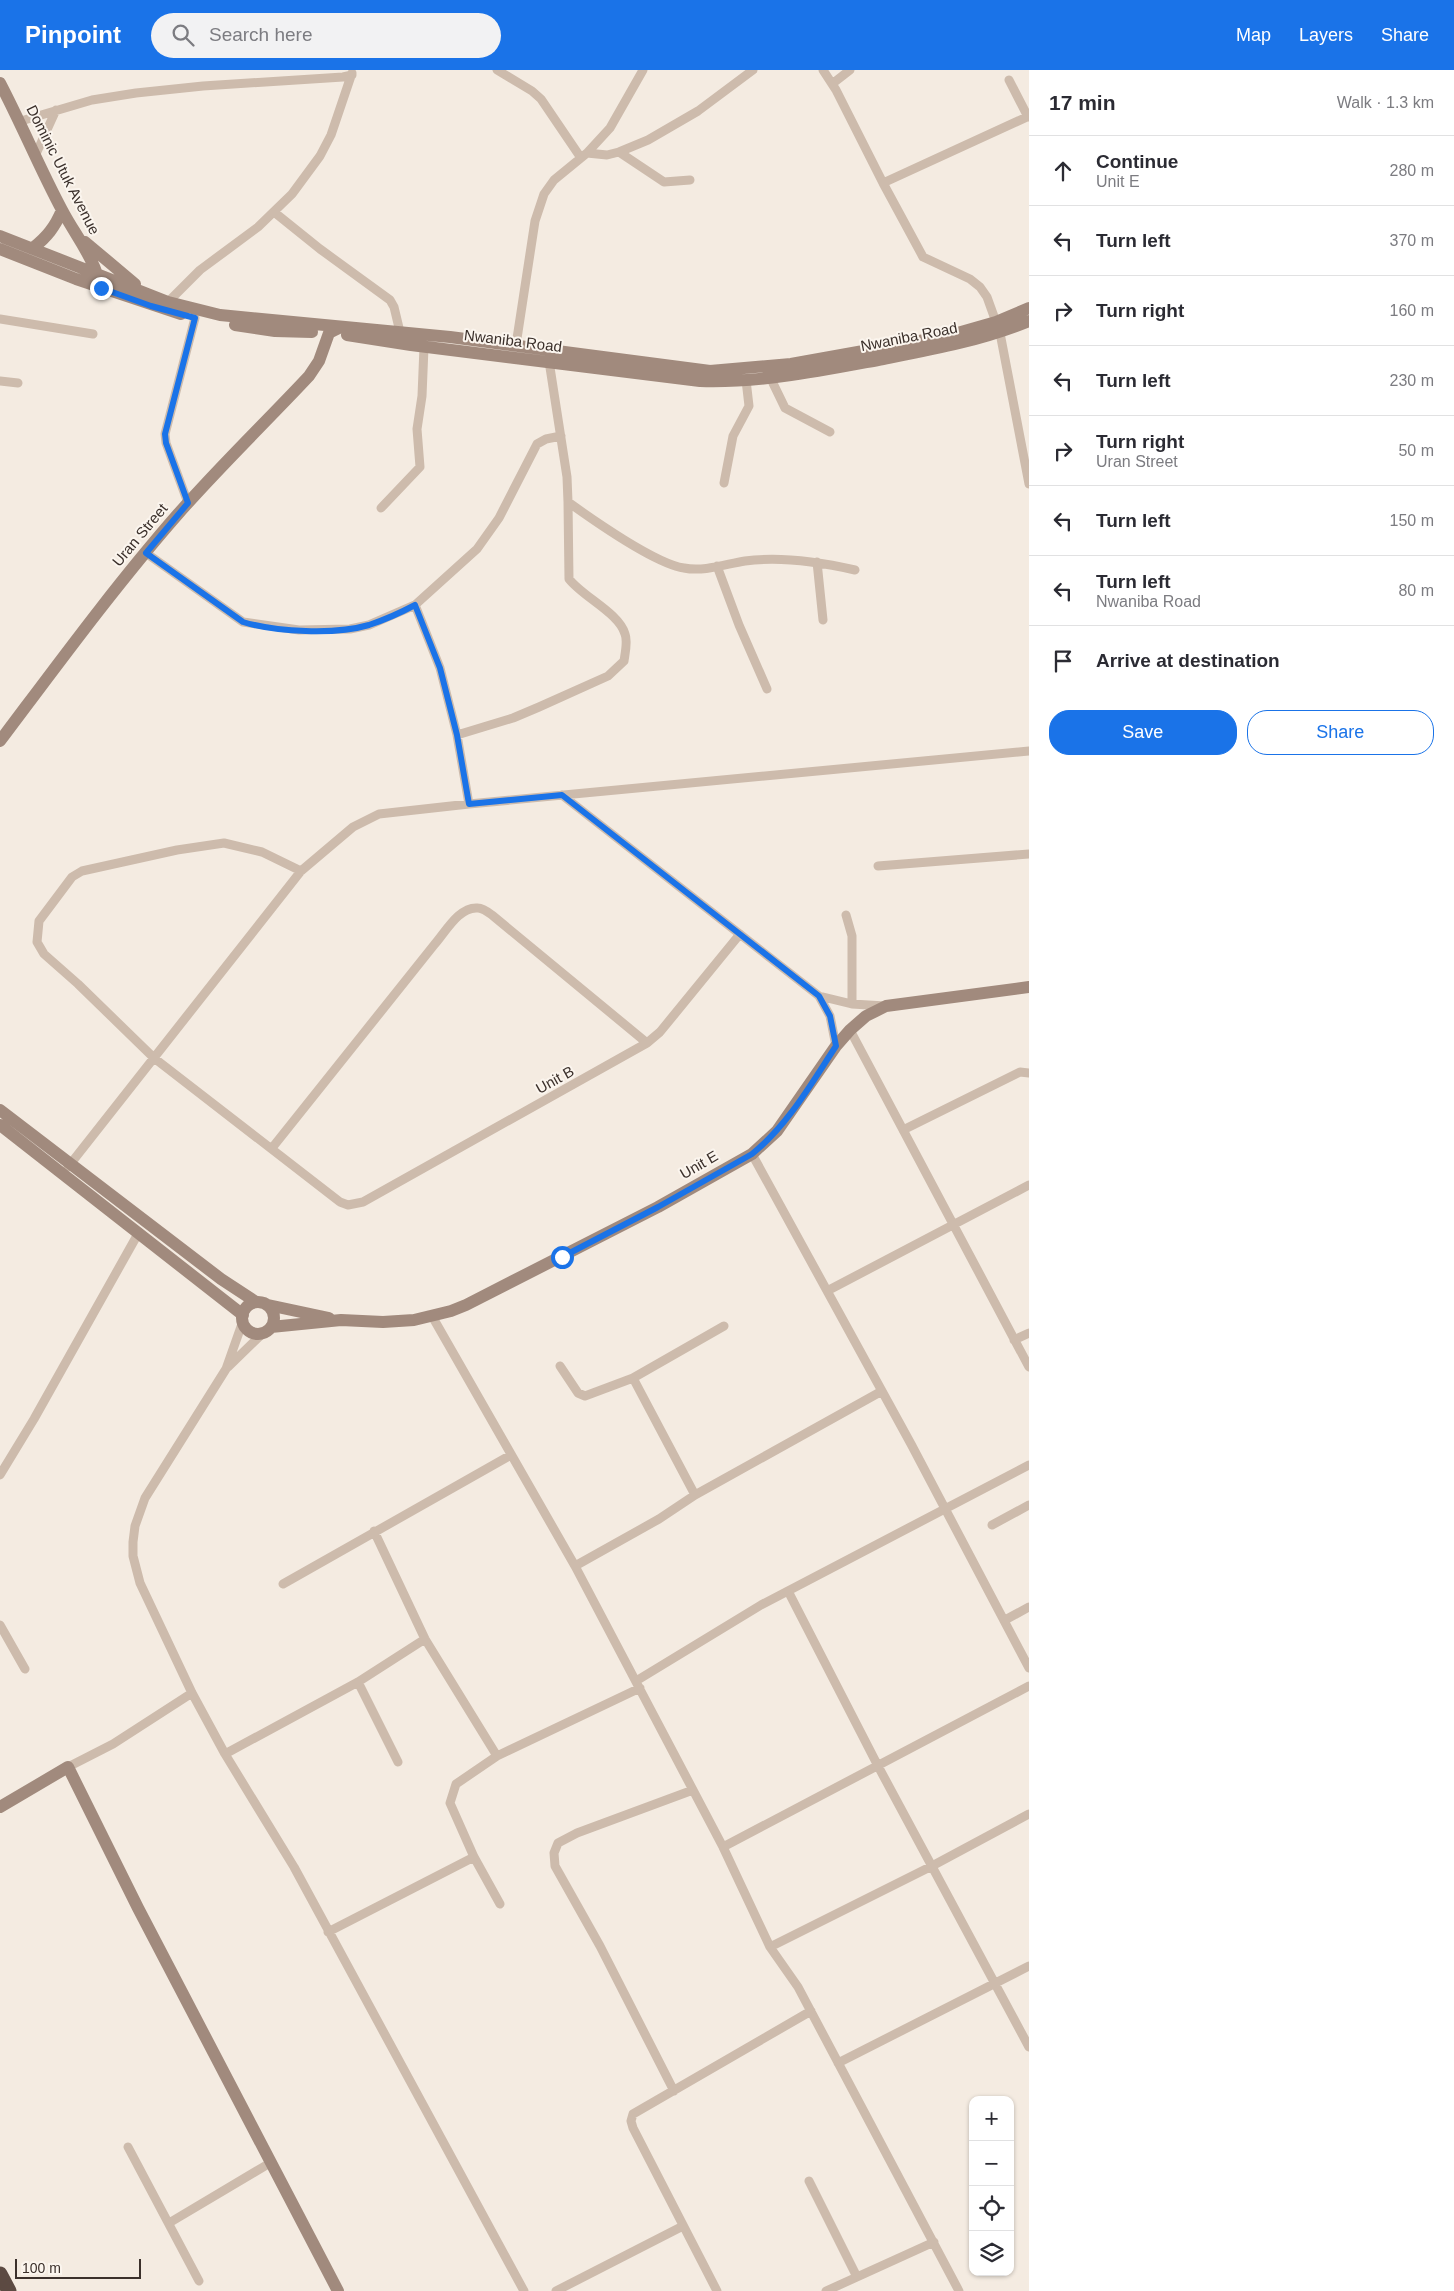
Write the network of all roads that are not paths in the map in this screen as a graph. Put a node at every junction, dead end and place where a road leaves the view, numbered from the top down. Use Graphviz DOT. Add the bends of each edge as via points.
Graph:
graph roads {
  1 [pos="497,70"];
  2 [pos="643,70"];
  3 [pos="753,70"];
  4 [pos="823,70"];
  5 [pos="850,70"];
  6 [pos="352,72"];
  7 [pos="1009,80"];
  8 [pos="0,83"];
  9 [pos="832,84"];
  10 [pos="56,110"];
  11 [pos="1029,117"];
  12 [pos="21,121"];
  13 [pos="620,152"];
  14 [pos="36,154"];
  15 [pos="584,156"];
  16 [pos="690,180"];
  17 [pos="883,183"];
  18 [pos="62,210"];
  19 [pos="274,212"];
  20 [pos="0,236"];
  21 [pos="78,236"];
  22 [pos="33,248"];
  23 [pos="0,249"];
  24 [pos="96,273"];
  25 [pos="101,288"];
  26 [pos="146,293"];
  27 [pos="165,305"];
  28 [pos="1029,308"];
  29 [pos="195,318"];
  30 [pos="0,319"];
  31 [pos="1029,321"];
  32 [pos="341,327"];
  33 [pos="998,328"];
  34 [pos="400,332"];
  35 [pos="329,333"];
  36 [pos="93,334"];
  37 [pos="516,345"];
  38 [pos="424,347"];
  39 [pos="549,361"];
  40 [pos="770,377"];
  41 [pos="746,380"];
  42 [pos="0,381"];
  43 [pos="18,383"];
  44 [pos="830,432"];
  45 [pos="561,436"];
  46 [pos="724,483"];
  47 [pos="1029,484"];
  48 [pos="568,502"];
  49 [pos="188,503"];
  50 [pos="381,508"];
  51 [pos="146,553"];
  52 [pos="817,562"];
  53 [pos="717,566"];
  54 [pos="855,570"];
  55 [pos="415,605"];
  56 [pos="823,620"];
  57 [pos="767,689"];
  58 [pos="457,735"];
  59 [pos="0,741"];
  60 [pos="1029,751"];
  61 [pos="562,795"];
  62 [pos="469,804"];
  63 [pos="1029,854"];
  64 [pos="878,866"];
  65 [pos="301,871"];
  66 [pos="846,915"];
  67 [pos="740,934"];
  68 [pos="1029,987"];
  69 [pos="819,996"];
  70 [pos="852,1004"];
  71 [pos="886,1006"];
  72 [pos="850,1030"];
  73 [pos="647,1043"];
  74 [pos="836,1046"];
  75 [pos="154,1058"];
  76 [pos="1029,1073"];
  77 [pos="0,1110"];
  78 [pos="0,1125"];
  79 [pos="903,1130"];
  80 [pos="272,1148"];
  81 [pos="752,1154"];
  82 [pos="67,1169"];
  83 [pos="1029,1185"];
  84 [pos="953,1226"];
  85 [pos="139,1232"];
  86 [pos="827,1291"];
  87 [pos="262,1304"];
  88 [pos="432,1316"];
  89 [pos="243,1318"];
  90 [pos="341,1320"];
  91 [pos="724,1326"];
  92 [pos="267,1330"];
  93 [pos="1029,1333"];
  94 [pos="1014,1340"];
  95 [pos="560,1366"];
  96 [pos="1029,1367"];
  97 [pos="226,1369"];
  98 [pos="633,1378"];
  99 [pos="882,1392"];
  100 [pos="511,1455"];
  101 [pos="1029,1465"];
  102 [pos="0,1475"];
  103 [pos="695,1495"];
  104 [pos="1029,1506"];
  105 [pos="944,1509"];
  106 [pos="992,1525"];
  107 [pos="374,1532"];
  108 [pos="575,1566"];
  109 [pos="283,1584"];
  110 [pos="788,1591"];
  111 [pos="1029,1607"];
  112 [pos="1005,1620"];
  113 [pos="0,1625"];
  114 [pos="425,1639"];
  115 [pos="1029,1668"];
  116 [pos="25,1669"];
  117 [pos="358,1682"];
  118 [pos="638,1685"];
  119 [pos="1029,1686"];
  120 [pos="192,1694"];
  121 [pos="225,1754"];
  122 [pos="498,1756"];
  123 [pos="398,1762"];
  124 [pos="878,1766"];
  125 [pos="68,1767"];
  126 [pos="693,1790"];
  127 [pos="0,1807"];
  128 [pos="1029,1814"];
  129 [pos="723,1847"];
  130 [pos="474,1857"];
  131 [pos="932,1866"];
  132 [pos="500,1904"];
  133 [pos="328,1932"];
  134 [pos="770,1947"];
  135 [pos="1029,1966"];
  136 [pos="995,1984"];
  137 [pos="811,2012"];
  138 [pos="1029,2047"];
  139 [pos="838,2063"];
  140 [pos="674,2091"];
  141 [pos="128,2147"];
  142 [pos="270,2163"];
  143 [pos="809,2181"];
  144 [pos="169,2224"];
  145 [pos="682,2226"];
  146 [pos="934,2242"];
  147 [pos="0,2274"];
  148 [pos="857,2277"];
  149 [pos="200,2280"];
  150 [pos="9,2291"];
  151 [pos="338,2291"];
  152 [pos="524,2291"];
  153 [pos="556,2291"];
  154 [pos="717,2291"];
  155 [pos="826,2291"];
  156 [pos="959,2291"];
  1 -- 15 [label="street" via="542,99"];
  2 -- 15 [label="street" via="610,128"];
  3 -- 13 [label="street" via="698,111"];
  4 -- 9 [label="street"];
  5 -- 9 [label="street"];
  6 -- 10 [label="street" via="146,92 92,100"];
  6 -- 19 [label="street" via="331,135 320,156"];
  7 -- 11 [label="street"];
  8 -- 12 [label="street, Dominic Utuk Avenue"];
  9 -- 17 [label="street"];
  10 -- 12 [label="street"];
  10 -- 14 [label="street"];
  11 -- 17 [label="street"];
  12 -- 14 [label="street, Dominic Utuk Avenue"];
  13 -- 15 [label="street"];
  13 -- 16 [label="street" via="664,182"];
  14 -- 18 [label="street, Dominic Utuk Avenue"];
  15 -- 37 [label="street" via="554,180 538,207"];
  17 -- 33 [label="street" via="923,257 970,279 980,288 987,297"];
  18 -- 21 [label="street, Dominic Utuk Avenue"];
  18 -- 22 [label="street" via="48,237"];
  19 -- 27 [label="street" via="200,270"];
  19 -- 34 [label="street" via="390,300"];
  20 -- 22 [label="street"];
  21 -- 24 [label="street, Dominic Utuk Avenue"];
  21 -- 26 [label="street"];
  22 -- 24 [label="street"];
  23 -- 25 [label="street, Nwaniba Road"];
  24 -- 25 [label="street, Dominic Utuk Avenue"];
  24 -- 26 [label="street"];
  25 -- 27 [label="street, Nwaniba Road"];
  26 -- 27 [label="street"];
  27 -- 29 [label="street, Nwaniba Road"];
  27 -- 32 [label="street" via="220,315"];
  28 -- 33 [label="street"];
  29 -- 35 [label="street, Nwaniba Road" via="275,331"];
  29 -- 49 [label="street" via="165,434"];
  30 -- 36 [label="street"];
  31 -- 33 [label="street, Nwaniba Road"];
  32 -- 34 [label="street"];
  32 -- 35 [label="street"];
  33 -- 37 [label="street" via="791,364 729,371 684,369"];
  33 -- 40 [label="street, Nwaniba Road" via="940,348"];
  33 -- 47 [label="street"];
  34 -- 37 [label="street"];
  35 -- 38 [label="street, Nwaniba Road"];
  35 -- 49 [label="street, Uran Street" via="319,361 309,376"];
  38 -- 39 [label="street, Nwaniba Road"];
  38 -- 50 [label="street" via="417,429 420,466"];
  39 -- 41 [label="street, Nwaniba Road" via="700,381"];
  39 -- 45 [label="street"];
  40 -- 41 [label="street, Nwaniba Road"];
  40 -- 44 [label="street" via="785,408"];
  41 -- 46 [label="street" via="749,406 733,436"];
  42 -- 43 [label="street"];
  45 -- 48 [label="street"];
  45 -- 55 [label="street" via="537,444 499,518 477,549"];
  48 -- 53 [label="street" via="668,563 685,569"];
  48 -- 58 [label="street" via="570,578 577,588 616,619 626,634 624,662 608,676 539,707"];
  49 -- 51 [label="street, Uran Street"];
  51 -- 55 [label="street" via="243,622 252,625 299,630 350,629 369,625"];
  51 -- 59 [label="street, Uran Street"];
  52 -- 53 [label="street" via="746,561"];
  52 -- 54 [label="street"];
  52 -- 56 [label="street"];
  53 -- 57 [label="street" via="738,625"];
  55 -- 58 [label="street" via="440,668"];
  58 -- 62 [label="street"];
  60 -- 61 [label="street"];
  61 -- 62 [label="street"];
  61 -- 67 [label="street"];
  62 -- 65 [label="street" via="379,814 353,827"];
  63 -- 64 [label="street"];
  65 -- 75 [label="street"];
  65 -- 75 [label="street" via="262,852 224,843 82,871 72,877 39,921 37,942 44,954"];
  66 -- 70 [label="street" via="852,936"];
  67 -- 69 [label="street"];
  67 -- 73 [label="street, Unit B" via="660,1032"];
  68 -- 71 [label="street, Unit E"];
  69 -- 70 [label="street"];
  69 -- 74 [label="street" via="830,1016"];
  70 -- 71 [label="street"];
  71 -- 72 [label="street, Unit E" via="866,1016"];
  72 -- 74 [label="street, Unit E"];
  72 -- 79 [label="street"];
  73 -- 80 [label="street, Unit B" via="363,1202 348,1205 340,1202"];
  73 -- 80 [label="street" via="492,915 479,908 471,909 462,912 434,945"];
  74 -- 81 [label="street, Unit E" via="777,1131"];
  75 -- 80 [label="street"];
  75 -- 82 [label="street"];
  76 -- 79 [label="street" via="1020,1072"];
  77 -- 82 [label="street"];
  78 -- 82 [label="street"];
  79 -- 84 [label="street"];
  81 -- 86 [label="street"];
  81 -- 88 [label="street, Unit E" via="562,1257 466,1305"];
  82 -- 85 [label="street"];
  82 -- 87 [label="street"];
  83 -- 84 [label="street"];
  84 -- 86 [label="street"];
  84 -- 94 [label="street"];
  85 -- 89 [label="street"];
  85 -- 102 [label="street"];
  86 -- 99 [label="street"];
  87 -- 89 [label="street" via="247,1306"];
  87 -- 90 [label="street"];
  87 -- 92 [label="street" via="274,1316"];
  88 -- 90 [label="street, Unit E" via="383,1322"];
  88 -- 100 [label="street"];
  89 -- 92 [label="street" via="249,1331"];
  89 -- 97 [label="street"];
  90 -- 92 [label="street"];
  91 -- 98 [label="street"];
  92 -- 97 [label="street"];
  93 -- 94 [label="street"];
  94 -- 96 [label="street"];
  95 -- 98 [label="street" via="578,1393 585,1396"];
  97 -- 120 [label="street" via="145,1498 134,1526 133,1556 140,1583"];
  98 -- 103 [label="street"];
  99 -- 103 [label="street"];
  99 -- 105 [label="street"];
  100 -- 107 [label="street"];
  100 -- 108 [label="street"];
  101 -- 105 [label="street"];
  103 -- 108 [label="street"];
  104 -- 106 [label="street"];
  105 -- 110 [label="street"];
  105 -- 112 [label="street"];
  107 -- 109 [label="street"];
  107 -- 114 [label="street"];
  108 -- 118 [label="street"];
  110 -- 118 [label="street"];
  110 -- 124 [label="street"];
  111 -- 112 [label="street"];
  112 -- 115 [label="street"];
  113 -- 116 [label="street"];
  114 -- 117 [label="street"];
  114 -- 122 [label="street"];
  117 -- 121 [label="street"];
  117 -- 123 [label="street"];
  118 -- 122 [label="street"];
  118 -- 126 [label="street"];
  119 -- 124 [label="street"];
  120 -- 121 [label="street"];
  120 -- 125 [label="street" via="113,1744"];
  121 -- 133 [label="street" via="294,1867"];
  122 -- 130 [label="street" via="456,1784 451,1795 450,1803"];
  124 -- 129 [label="street"];
  124 -- 131 [label="street"];
  125 -- 127 [label="street"];
  125 -- 142 [label="street"];
  126 -- 129 [label="street"];
  126 -- 140 [label="street" via="577,1833 558,1843 554,1853 555,1866"];
  128 -- 131 [label="street"];
  129 -- 134 [label="street"];
  130 -- 132 [label="street"];
  130 -- 133 [label="street"];
  131 -- 134 [label="street"];
  131 -- 136 [label="street"];
  133 -- 152 [label="street"];
  134 -- 137 [label="street"];
  135 -- 136 [label="street"];
  136 -- 138 [label="street"];
  136 -- 139 [label="street"];
  137 -- 139 [label="street"];
  137 -- 140 [label="street"];
  139 -- 146 [label="street"];
  140 -- 145 [label="street" via="633,2114 631,2121"];
  141 -- 144 [label="street"];
  142 -- 144 [label="street"];
  142 -- 151 [label="street"];
  143 -- 148 [label="street"];
  144 -- 149 [label="street"];
  145 -- 153 [label="street"];
  145 -- 154 [label="street"];
  146 -- 148 [label="street"];
  146 -- 156 [label="street"];
  147 -- 150 [label="highway"];
  148 -- 155 [label="street"];
}
